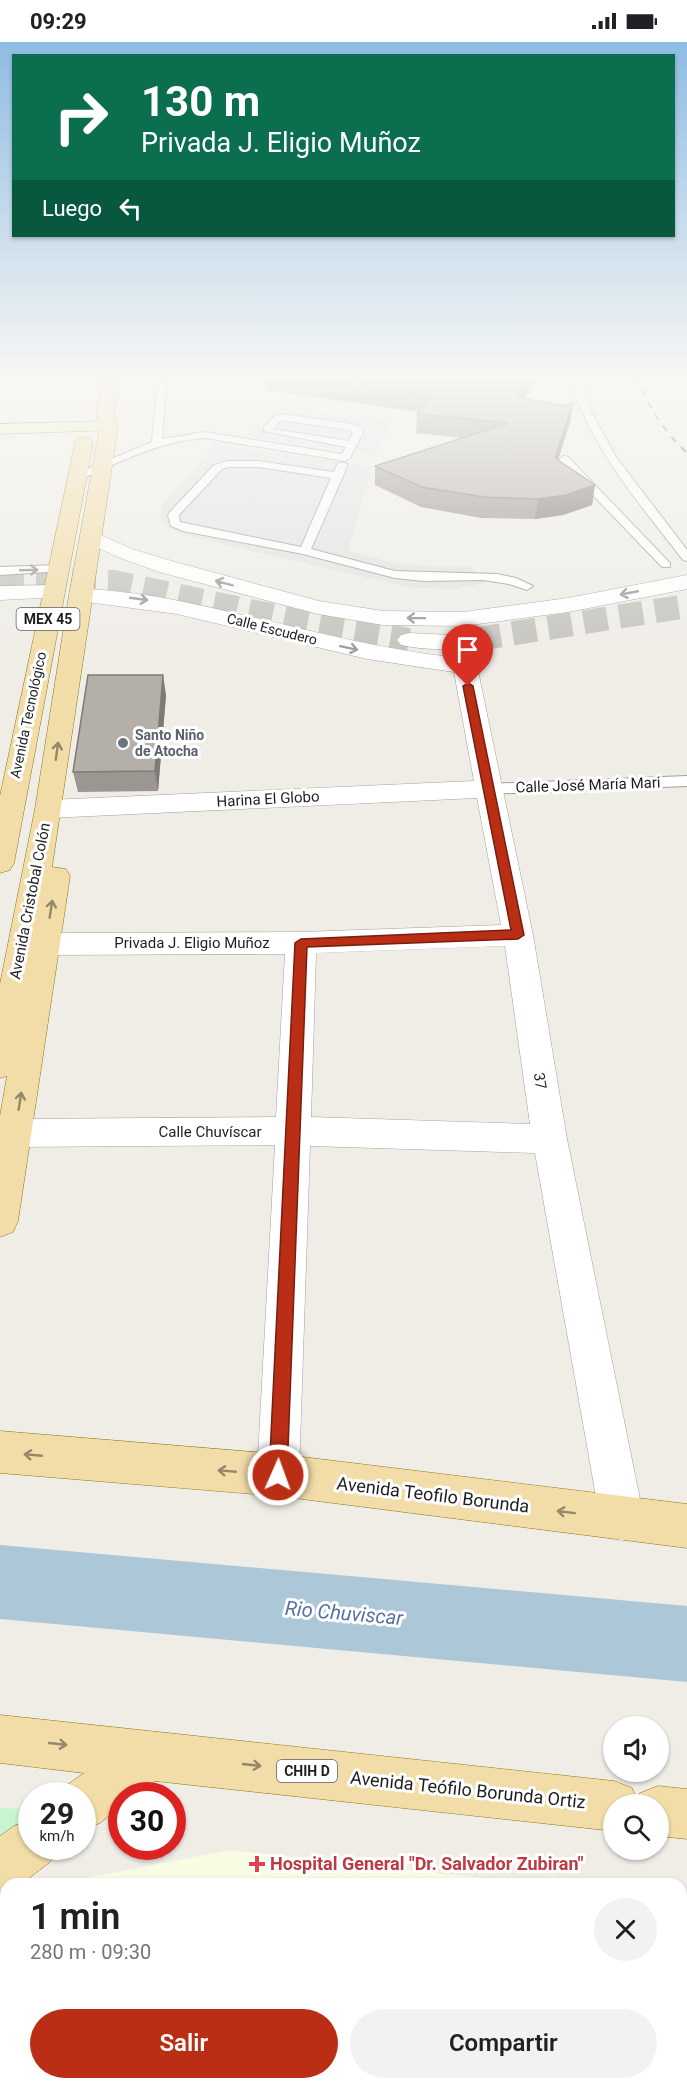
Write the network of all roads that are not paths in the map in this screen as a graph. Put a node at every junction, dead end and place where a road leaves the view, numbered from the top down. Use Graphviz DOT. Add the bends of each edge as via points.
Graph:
graph roads {
  1 [pos="79,472"];
  2 [pos="91,472"];
  3 [pos="101,472"];
  4 [pos="214,472"];
  5 [pos="304,472"];
  6 [pos="340,472"];
  7 [pos="576,472"];
  8 [pos="621,472"];
  9 [pos="338,476"];
  10 [pos="77,477"];
  11 [pos="91,537"];
  12 [pos="305,551"];
  13 [pos="687,558"];
  14 [pos="666,565"];
  15 [pos="58,569"];
  16 [pos="0,571"];
  17 [pos="687,582"];
  18 [pos="527,586"];
  19 [pos="54,592"];
  20 [pos="0,593"];
  21 [pos="80,595"];
  22 [pos="409,640"];
  23 [pos="467,649"];
  24 [pos="687,781"];
  25 [pos="488,789"];
  26 [pos="47,817"];
  27 [pos="4,820"];
  28 [pos="0,863"];
  29 [pos="518,935"];
  30 [pos="34,939"];
  31 [pos="301,943"];
  32 [pos="0,1065"];
  33 [pos="291,1131"];
  34 [pos="15,1133"];
  35 [pos="550,1139"];
  36 [pos="0,1221"];
  37 [pos="0,1452"];
  38 [pos="278,1475"];
  39 [pos="622,1519"];
  40 [pos="687,1526"];
  41 [pos="0,1739"];
  42 [pos="150,1754"];
  43 [pos="96,1794"];
  44 [pos="603,1805"];
  45 [pos="669,1812"];
  46 [pos="687,1814"];
  47 [pos="18,1854"];
  48 [pos="0,1868"];
  1 -- 10 [label="main road, Avenida Tecnológico / MEX 45"];
  2 -- 10 [label="lane"];
  3 -- 11 [label="main road, Avenida Tecnológico / MEX 45"];
  4 -- 12 [label="lane" via="173,515 175,524"];
  5 -- 9 [label="lane"];
  6 -- 9 [label="lane"];
  7 -- 14 [label="lane"];
  8 -- 13 [label="lane"];
  9 -- 12 [label="lane"];
  10 -- 15 [label="main road, Avenida Tecnológico / MEX 45"];
  17 -- 11 [label="street, one-way" via="463,619 383,618 318,607 166,567"];
  11 -- 21 [label="main road, Avenida Tecnológico / MEX 45"];
  12 -- 18 [label="lane" via="391,574 495,576"];
  16 -- 15 [label="lane, one-way"];
  15 -- 19 [label="main road, Avenida Tecnológico / MEX 45"];
  19 -- 20 [label="street"];
  19 -- 27 [label="main road, Avenida Tecnológico / MEX 45"];
  21 -- 23 [label="street, Calle Escudero, one-way" via="154,602 435,664"];
  26 -- 21 [label="main road, Avenida Tecnológico / MEX 45, one-way"];
  22 -- 23 [label="street"];
  23 -- 25 [label="street, 37"];
  24 -- 25 [label="lane, Calle José María Mari"];
  25 -- 26 [label="street, Harina El Globo"];
  25 -- 29 [label="street, 37"];
  30 -- 26 [label="main road, one-way" via="59,859"];
  27 -- 28 [label="main road, MEX 45"];
  29 -- 31 [label="street, Privada J. Eligio Muñoz"];
  29 -- 35 [label="street, 37"];
  30 -- 31 [label="street, Privada J. Eligio Muñoz"];
  30 -- 32 [label="main road, Avenida Cristobal Colón"];
  34 -- 30 [label="main road, one-way"];
  31 -- 33 [label="street"];
  33 -- 34 [label="street, Calle Chuvíscar"];
  33 -- 35 [label="street, Calle Chuvíscar"];
  33 -- 38 [label="street"];
  34 -- 36 [label="main road"];
  35 -- 39 [label="street, 37"];
  38 -- 37 [label="main road, Avenida Teofilo Borunda, one-way"];
  39 -- 38 [label="main road, Avenida Teofilo Borunda, one-way"];
  39 -- 40 [label="main road, Avenida Teofilo Borunda"];
  41 -- 42 [label="main road, Avenida Teófilo Borunda Ortiz / CHIH D, one-way"];
  42 -- 43 [label="main road"];
  42 -- 44 [label="main road, Avenida Teófilo Borunda Ortiz / CHIH D, one-way"];
  45 -- 46 [label="main road"];
  47 -- 48 [label="main road"];
}
